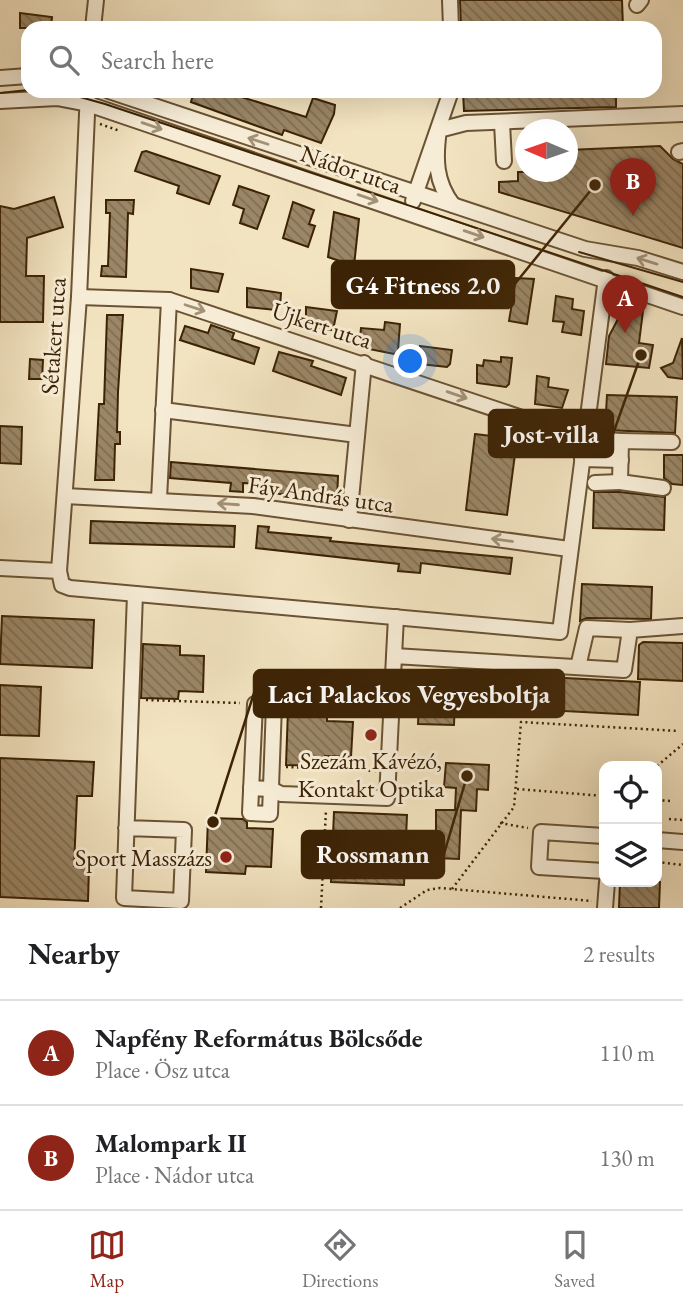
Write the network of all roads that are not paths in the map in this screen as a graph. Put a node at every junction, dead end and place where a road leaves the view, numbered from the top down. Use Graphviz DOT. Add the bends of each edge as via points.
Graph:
graph roads {
  1 [pos="96,0"];
  2 [pos="450,0"];
  3 [pos="94,21"];
  4 [pos="451,21"];
  5 [pos="21,76"];
  6 [pos="0,78"];
  7 [pos="88,98"];
  8 [pos="130,98"];
  9 [pos="449,98"];
  10 [pos="0,101"];
  11 [pos="683,114"];
  12 [pos="502,123"];
  13 [pos="439,130"];
  14 [pos="504,161"];
  15 [pos="415,193"];
  16 [pos="453,205"];
  17 [pos="410,212"];
  18 [pos="683,272"];
  19 [pos="606,278"];
  20 [pos="79,297"];
  21 [pos="169,300"];
  22 [pos="683,307"];
  23 [pos="364,362"];
  24 [pos="163,410"];
  25 [pos="357,435"];
  26 [pos="584,439"];
  27 [pos="605,440"];
  28 [pos="621,441"];
  29 [pos="671,442"];
  30 [pos="582,459"];
  31 [pos="621,460"];
  32 [pos="595,482"];
  33 [pos="620,482"];
  34 [pos="663,488"];
  35 [pos="65,496"];
  36 [pos="159,499"];
  37 [pos="349,520"];
  38 [pos="569,549"];
  39 [pos="0,568"];
  40 [pos="59,571"];
  41 [pos="135,594"];
  42 [pos="396,617"];
  43 [pos="683,626"];
  44 [pos="630,630"];
  45 [pos="394,656"];
  46 [pos="578,667"];
  47 [pos="255,704"];
  48 [pos="274,705"];
  49 [pos="253,760"];
  50 [pos="272,763"];
  51 [pos="251,788"];
  52 [pos="271,789"];
  53 [pos="126,828"];
  54 [pos="599,836"];
  55 [pos="662,840"];
  56 [pos="683,842"];
  57 [pos="599,871"];
  1 -- 3 [label="street"];
  2 -- 4 [label="street"];
  5 -- 6 [label="street"];
  7 -- 10 [label="street, Nádor utca"];
  7 -- 17 [label="street, Nádor utca, one-way"];
  7 -- 20 [label="street, Sétakert utca"];
  15 -- 8 [label="street, Nádor utca, one-way"];
  9 -- 13 [label="street"];
  11 -- 12 [label="street"];
  12 -- 13 [label="street" via="466,123"];
  12 -- 14 [label="street"];
  13 -- 15 [label="street"];
  13 -- 16 [label="street" via="438,177"];
  15 -- 16 [label="street, Nádor utca"];
  15 -- 17 [label="street"];
  18 -- 16 [label="street, Nádor utca, one-way" via="585,249"];
  17 -- 19 [label="street, Nádor utca, one-way"];
  19 -- 22 [label="street, Nádor utca"];
  19 -- 26 [label="street"];
  20 -- 21 [label="street, Újkert utca"];
  20 -- 35 [label="street, Sétakert utca"];
  21 -- 23 [label="street, Újkert utca, one-way"];
  21 -- 24 [label="street"];
  23 -- 25 [label="street"];
  23 -- 26 [label="street, Újkert utca, one-way"];
  24 -- 25 [label="street"];
  24 -- 36 [label="street"];
  25 -- 37 [label="street"];
  26 -- 30 [label="street"];
  27 -- 28 [label="street"];
  28 -- 29 [label="street"];
  28 -- 31 [label="street"];
  30 -- 31 [label="street"];
  30 -- 38 [label="street"];
  31 -- 33 [label="street"];
  32 -- 33 [label="street"];
  33 -- 34 [label="street"];
  35 -- 36 [label="street, Fáy András utca"];
  35 -- 40 [label="street, Sétakert utca"];
  37 -- 36 [label="street, Fáy András utca, one-way"];
  38 -- 37 [label="street, Fáy András utca, one-way"];
  38 -- 42 [label="street" via="560,632"];
  39 -- 40 [label="street"];
  40 -- 41 [label="street" via="62,585 70,588"];
  41 -- 42 [label="street"];
  41 -- 53 [label="street"];
  42 -- 45 [label="street"];
  43 -- 44 [label="street"];
  44 -- 46 [label="street" via="587,628"];
  44 -- 46 [label="street" via="624,670"];
  45 -- 46 [label="street"];
  45 -- 52 [label="street" via="387,798"];
  47 -- 49 [label="street"];
  48 -- 50 [label="street"];
  49 -- 50 [label="street"];
  49 -- 51 [label="street"];
  50 -- 52 [label="street"];
  51 -- 52 [label="street"];
  51 -- 52 [label="street" via="250,813 270,814"];
  53 -- 53 [label="street" via="124,898 181,901 184,830"];
  54 -- 57 [label="street" via="541,832 538,867"];
  55 -- 56 [label="street"];
}
